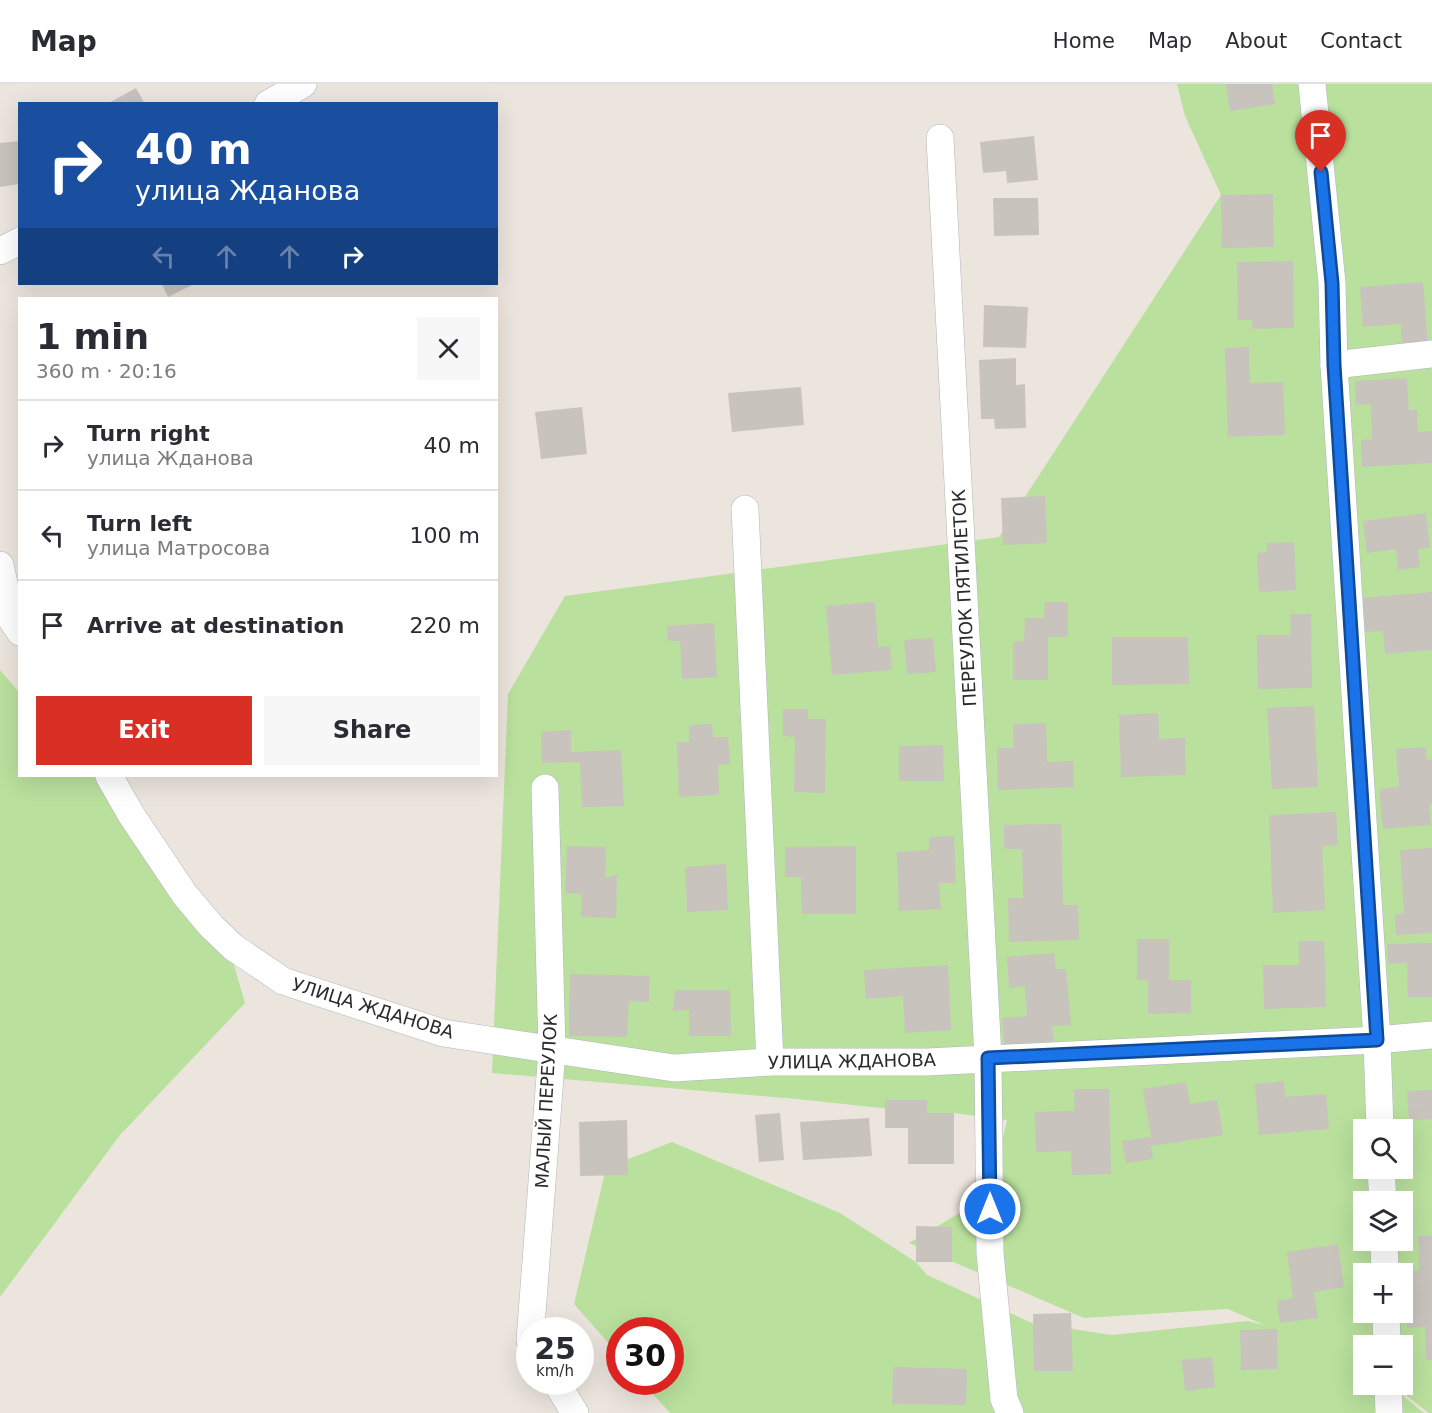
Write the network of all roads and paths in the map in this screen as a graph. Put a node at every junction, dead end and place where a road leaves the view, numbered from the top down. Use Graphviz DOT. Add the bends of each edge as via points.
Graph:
graph roads {
  1 [pos="303,84"];
  2 [pos="1312,84"];
  3 [pos="272,102"];
  4 [pos="940,138"];
  5 [pos="18,242"];
  6 [pos="0,251"];
  7 [pos="1432,354"];
  8 [pos="1334,365"];
  9 [pos="745,509"];
  10 [pos="0,565"];
  11 [pos="9,596"];
  12 [pos="18,629"];
  13 [pos="110,777"];
  14 [pos="545,788"];
  15 [pos="1432,1035"];
  16 [pos="1377,1040"];
  17 [pos="552,1050"];
  18 [pos="988,1058"];
  19 [pos="770,1062"];
  20 [pos="1380,1119"];
  21 [pos="532,1317"];
  22 [pos="564,1395"];
  23 [pos="575,1413"];
  24 [pos="1010,1413"];
  1 -- 3 [label="street"];
  2 -- 8 [label="street" via="1332,283"];
  4 -- 18 [label="street, ПЕРЕУЛОК ПЯТИЛЕТОК"];
  5 -- 6 [label="street"];
  7 -- 8 [label="street"];
  8 -- 16 [label="street"];
  9 -- 19 [label="street"];
  10 -- 11 [label="street"];
  11 -- 12 [label="street" via="12,620"];
  13 -- 17 [label="street, УЛИЦА ЖДАНОВА" via="164,864 211,926 233,947 283,981 442,1033"];
  14 -- 17 [label="street, МАЛЫЙ ПЕРЕУЛОК"];
  15 -- 16 [label="street, УЛИЦА ЖДАНОВА"];
  16 -- 18 [label="street, УЛИЦА ЖДАНОВА"];
  16 -- 20 [label="street"];
  17 -- 19 [label="street, УЛИЦА ЖДАНОВА" via="674,1068"];
  17 -- 21 [label="street, МАЛЫЙ ПЕРЕУЛОК"];
  18 -- 19 [label="street, УЛИЦА ЖДАНОВА"];
  18 -- 24 [label="street, ПЕРЕУЛОК ПЯТИЛЕТОК" via="990,1253 1004,1399"];
  22 -- 23 [label="street"];
}
